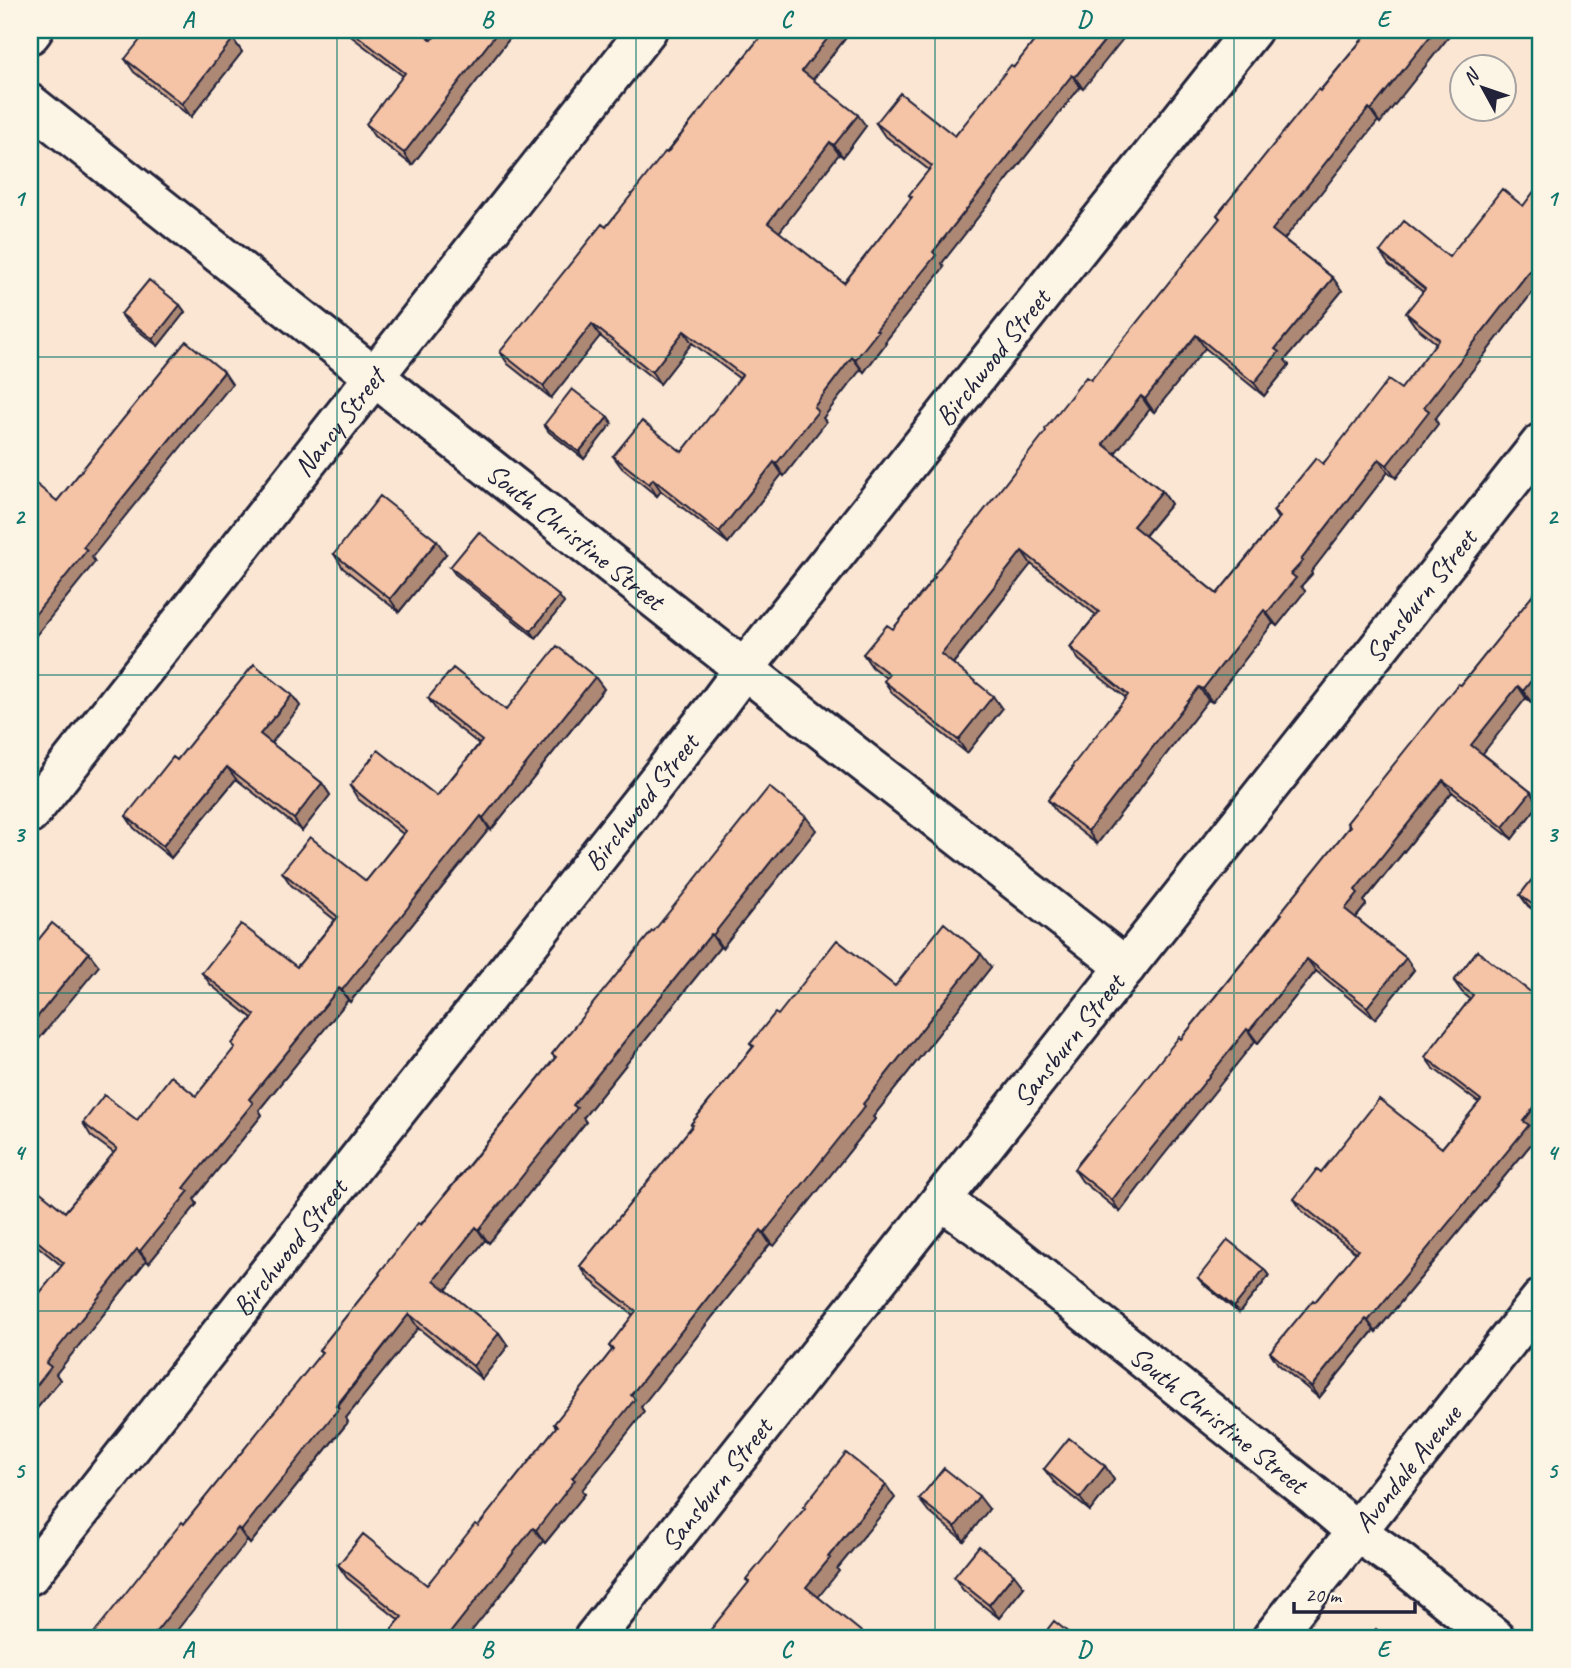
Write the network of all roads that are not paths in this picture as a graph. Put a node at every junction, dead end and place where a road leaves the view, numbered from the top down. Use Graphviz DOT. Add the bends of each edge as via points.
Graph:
graph roads {
  1 [pos="33,30"];
  2 [pos="647,30"];
  3 [pos="1252,30"];
  4 [pos="30,34"];
  5 [pos="30,104"];
  6 [pos="375,376"];
  7 [pos="1541,443"];
  8 [pos="744,669"];
  9 [pos="30,814"];
  10 [pos="1126,967"];
  11 [pos="941,1200"];
  12 [pos="1541,1299"];
  13 [pos="1357,1532"];
  14 [pos="30,1575"];
  15 [pos="594,1638"];
  16 [pos="1272,1638"];
  17 [pos="1495,1638"];
  1 -- 4 [label="street"];
  2 -- 6 [label="street, Nancy Street"];
  3 -- 8 [label="street, Birchwood Street"];
  5 -- 6 [label="street, South Christine Street"];
  6 -- 8 [label="street, South Christine Street"];
  6 -- 9 [label="street, Nancy Street"];
  7 -- 10 [label="street, Sansburn Street"];
  8 -- 10 [label="street, South Christine Street"];
  8 -- 14 [label="street, Birchwood Street"];
  10 -- 11 [label="street, Sansburn Street"];
  11 -- 13 [label="street, South Christine Street"];
  11 -- 15 [label="street, Sansburn Street"];
  12 -- 13 [label="street, Avondale Avenue"];
  13 -- 16 [label="street, Avondale Avenue"];
  13 -- 17 [label="street, South Christine Street"];
}
